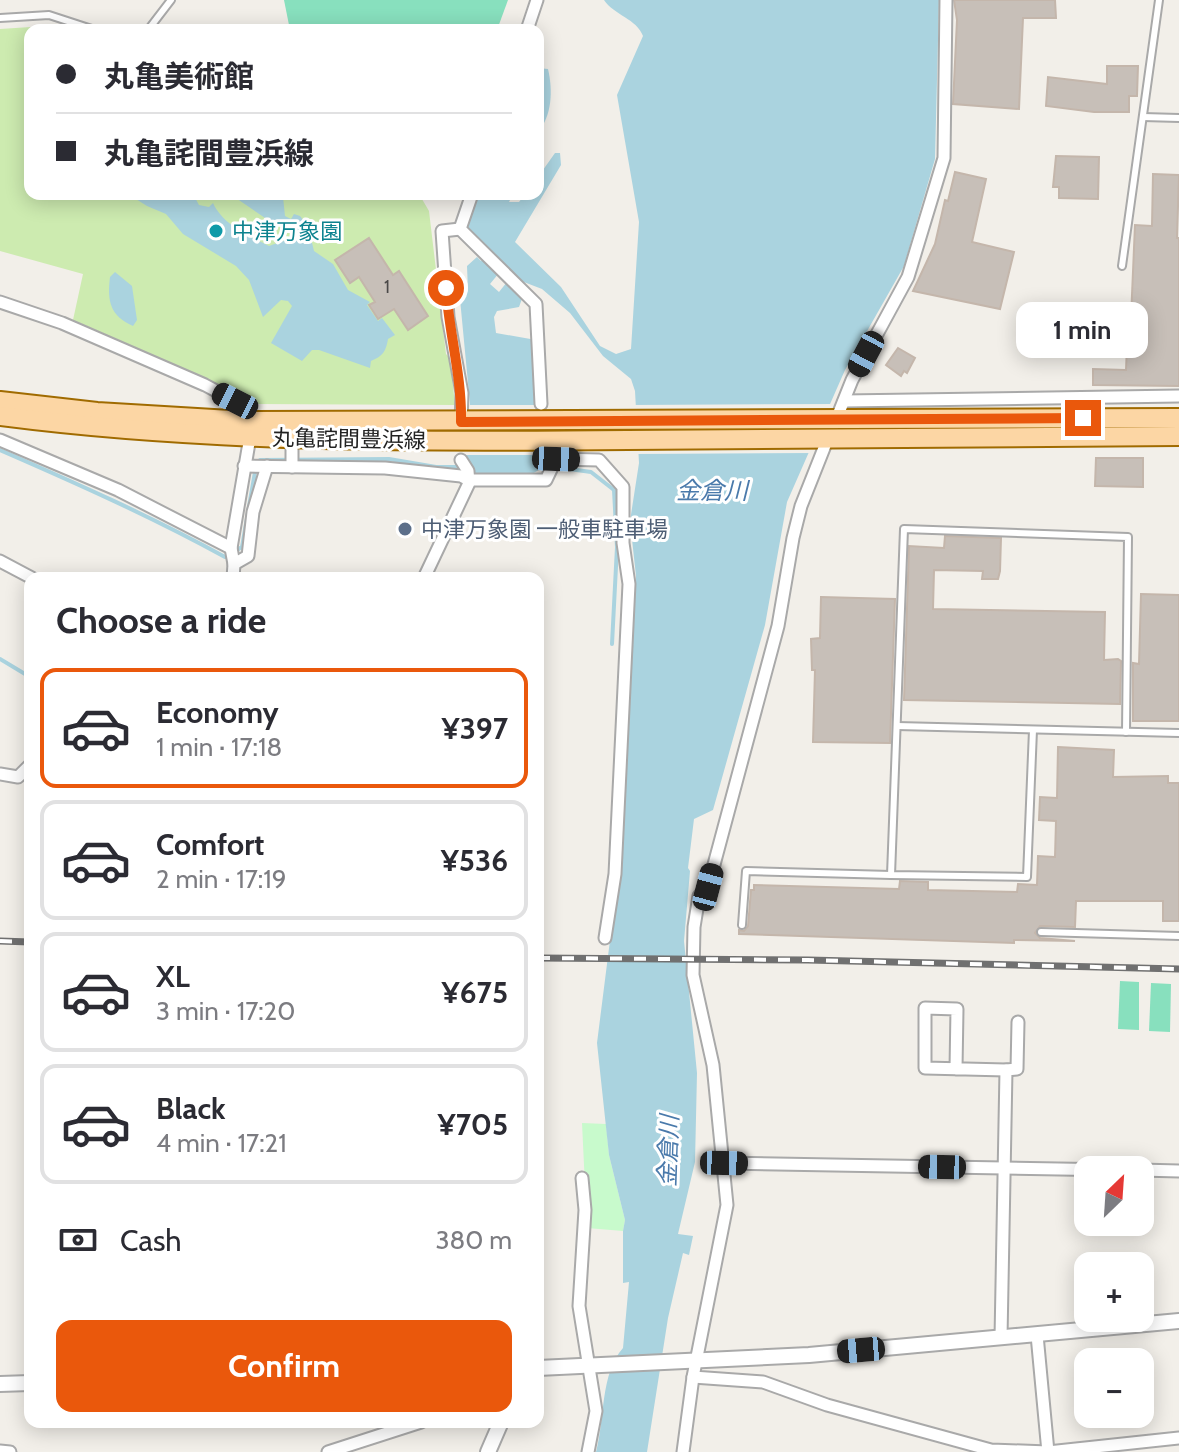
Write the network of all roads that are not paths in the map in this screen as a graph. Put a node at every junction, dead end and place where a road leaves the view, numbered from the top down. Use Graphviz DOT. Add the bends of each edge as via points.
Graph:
graph roads {
  1 [pos="171,0"];
  2 [pos="537,0"];
  3 [pos="946,0"];
  4 [pos="1159,0"];
  5 [pos="0,18"];
  6 [pos="77,24"];
  7 [pos="153,24"];
  8 [pos="529,24"];
  9 [pos="1143,117"];
  10 [pos="1179,118"];
  11 [pos="470,200"];
  12 [pos="460,229"];
  13 [pos="1122,266"];
  14 [pos="0,302"];
  15 [pos="1179,396"];
  16 [pos="0,401"];
  17 [pos="844,401"];
  18 [pos="541,404"];
  19 [pos="0,416"];
  20 [pos="1179,418"];
  21 [pos="461,422"];
  22 [pos="248,429"];
  23 [pos="827,429"];
  24 [pos="1179,436"];
  25 [pos="0,440"];
  26 [pos="320,455"];
  27 [pos="292,456"];
  28 [pos="464,463"];
  29 [pos="256,466"];
  30 [pos="232,555"];
  31 [pos="0,561"];
  32 [pos="233,572"];
  33 [pos="427,572"];
  34 [pos="24,574"];
  35 [pos="897,726"];
  36 [pos="1033,730"];
  37 [pos="1126,732"];
  38 [pos="1179,733"];
  39 [pos="24,771"];
  40 [pos="0,774"];
  41 [pos="891,875"];
  42 [pos="742,925"];
  43 [pos="1041,932"];
  44 [pos="1179,936"];
  45 [pos="605,938"];
  46 [pos="1018,1022"];
  47 [pos="956,1069"];
  48 [pos="1006,1070"];
  49 [pos="724,1163"];
  50 [pos="1004,1168"];
  51 [pos="1074,1169"];
  52 [pos="1154,1170"];
  53 [pos="1179,1171"];
  54 [pos="582,1178"];
  55 [pos="1179,1321"];
  56 [pos="1037,1335"];
  57 [pos="1001,1338"];
  58 [pos="695,1361"];
  59 [pos="594,1366"];
  60 [pos="544,1368"];
  61 [pos="693,1377"];
  62 [pos="24,1383"];
  63 [pos="0,1384"];
  64 [pos="402,1428"];
  65 [pos="498,1428"];
  66 [pos="944,1437"];
  67 [pos="1179,1438"];
  68 [pos="0,1451"];
  69 [pos="10,1452"];
  70 [pos="328,1452"];
  71 [pos="488,1452"];
  72 [pos="588,1452"];
  73 [pos="683,1452"];
  74 [pos="942,1452"];
  75 [pos="1048,1452"];
  1 -- 7 [label="lane"];
  2 -- 8 [label="street"];
  3 -- 17 [label="street" via="944,158 908,277"];
  4 -- 9 [label="lane"];
  5 -- 6 [label="lane" via="49,15"];
  9 -- 10 [label="lane"];
  9 -- 13 [label="lane"];
  11 -- 12 [label="street"];
  12 -- 18 [label="street" via="536,304"];
  12 -- 21 [label="street" via="442,231"];
  14 -- 22 [label="street" via="205,385 235,401"];
  15 -- 17 [label="street"];
  16 -- 22 [label="main road, 丸亀詫間豊浜線"];
  17 -- 23 [label="street"];
  19 -- 22 [label="main road, 丸亀詫間豊浜線" via="93,429"];
  20 -- 23 [label="main road, 丸亀詫間豊浜線"];
  21 -- 22 [label="main road, 丸亀詫間豊浜線"];
  21 -- 23 [label="main road, 丸亀詫間豊浜線"];
  22 -- 27 [label="main road, 丸亀詫間豊浜線"];
  22 -- 29 [label="street"];
  23 -- 24 [label="main road, 丸亀詫間豊浜線"];
  23 -- 28 [label="main road, 丸亀詫間豊浜線"];
  23 -- 49 [label="street" via="801,506 778,626 694,927 693,975 713,1065"];
  25 -- 30 [label="street" via="118,490"];
  26 -- 27 [label="main road, 丸亀詫間豊浜線"];
  26 -- 27 [label="street"];
  26 -- 28 [label="main road, 丸亀詫間豊浜線"];
  26 -- 28 [label="street" via="461,476"];
  27 -- 29 [label="street"];
  28 -- 33 [label="street" via="453,511"];
  28 -- 45 [label="street" via="546,480 556,459 599,460 623,487 629,584 615,874"];
  29 -- 30 [label="street"];
  29 -- 30 [label="street" via="248,556"];
  30 -- 32 [label="street"];
  31 -- 34 [label="street"];
  35 -- 36 [label="lane"];
  35 -- 37 [label="lane" via="904,529 1128,537"];
  35 -- 41 [label="lane"];
  36 -- 37 [label="lane"];
  36 -- 41 [label="lane" via="1027,877"];
  37 -- 38 [label="lane"];
  39 -- 40 [label="street" via="18,777"];
  41 -- 42 [label="lane" via="746,871"];
  43 -- 44 [label="lane"];
  46 -- 48 [label="street" via="1017,1069"];
  47 -- 47 [label="street" via="925,1068 925,1008 957,1009"];
  47 -- 48 [label="street"];
  48 -- 50 [label="street"];
  49 -- 50 [label="street"];
  49 -- 58 [label="street" via="727,1205"];
  50 -- 51 [label="street"];
  50 -- 57 [label="street"];
  52 -- 53 [label="street"];
  54 -- 59 [label="street" via="579,1306 586,1357"];
  55 -- 56 [label="street"];
  56 -- 57 [label="street"];
  56 -- 75 [label="street"];
  57 -- 58 [label="street"];
  58 -- 59 [label="street"];
  58 -- 61 [label="street"];
  59 -- 60 [label="street"];
  59 -- 72 [label="street" via="596,1411"];
  61 -- 66 [label="street" via="763,1382"];
  61 -- 73 [label="street"];
  62 -- 63 [label="street"];
  64 -- 70 [label="street"];
  65 -- 71 [label="street"];
  66 -- 74 [label="street"];
  66 -- 75 [label="street" via="991,1450"];
  67 -- 75 [label="street"];
  68 -- 69 [label="street"];
}
